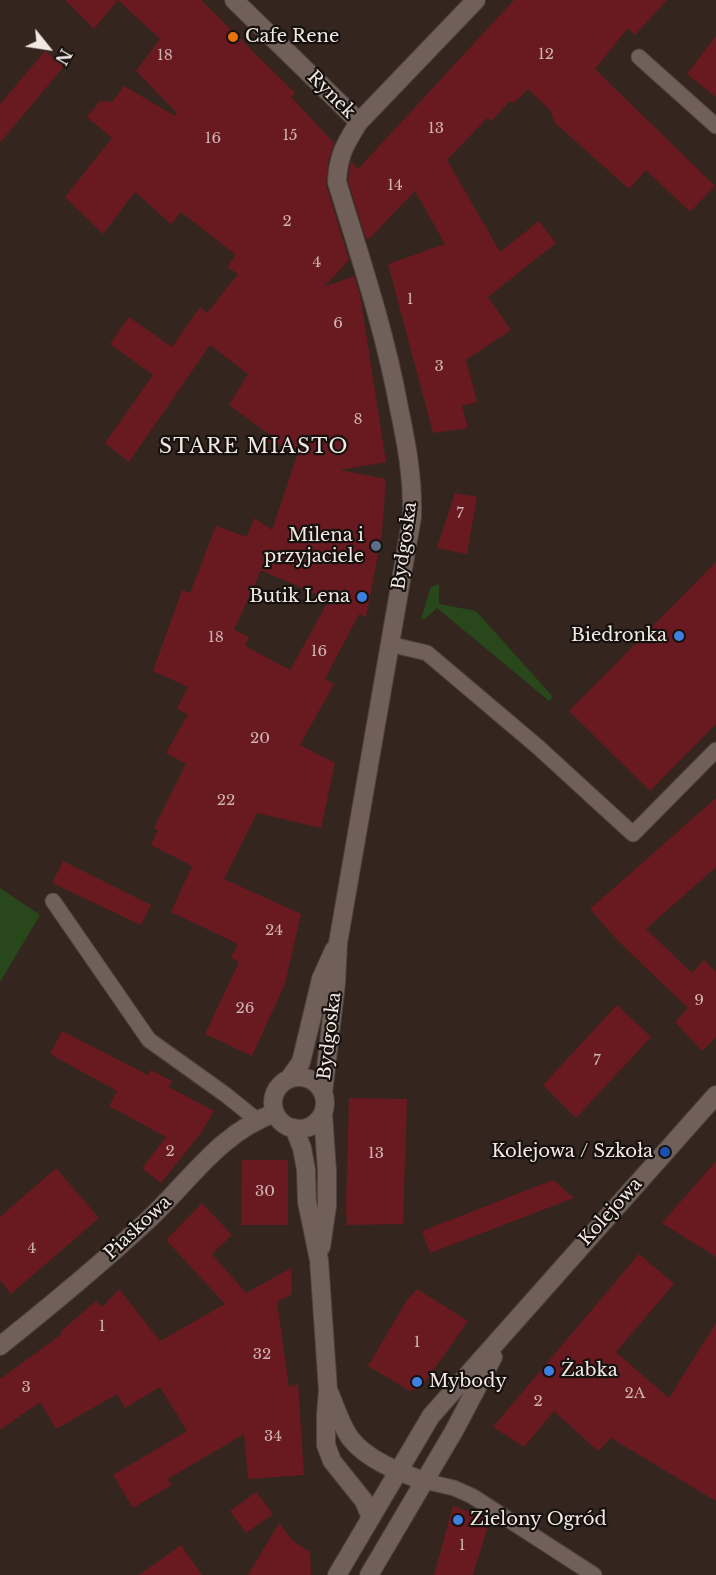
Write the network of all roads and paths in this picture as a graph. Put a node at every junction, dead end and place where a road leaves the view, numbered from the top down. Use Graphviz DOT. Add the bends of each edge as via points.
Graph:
graph roads {
  1 [pos="234,0"];
  2 [pos="476,0"];
  3 [pos="639,57"];
  4 [pos="358,122"];
  5 [pos="716,126"];
  6 [pos="389,644"];
  7 [pos="716,750"];
  8 [pos="52,901"];
  9 [pos="338,943"];
  10 [pos="289,1079"];
  11 [pos="323,1093"];
  12 [pos="716,1095"];
  13 [pos="275,1113"];
  14 [pos="323,1113"];
  15 [pos="257,1120"];
  16 [pos="294,1128"];
  17 [pos="319,1260"];
  18 [pos="507,1331"];
  19 [pos="0,1346"];
  20 [pos="328,1390"];
  21 [pos="399,1472"];
  22 [pos="424,1481"];
  23 [pos="371,1518"];
  24 [pos="337,1575"];
  25 [pos="369,1575"];
  26 [pos="594,1575"];
  1 -- 4 [label="street, Rynek"];
  2 -- 4 [label="street, Rynek"];
  3 -- 5 [label="lane"];
  4 -- 6 [label="street, Bydgoska" via="337,163 337,182 390,356 411,475 412,517"];
  6 -- 7 [label="lane" via="427,653 633,834"];
  6 -- 9 [label="street, Bydgoska"];
  8 -- 15 [label="lane" via="149,1040"];
  9 -- 10 [label="street, Bydgoska" via="321,979 301,1062"];
  9 -- 11 [label="street, Bydgoska"];
  10 -- 11 [label="street" via="309,1079"];
  10 -- 13 [label="street" via="275,1094"];
  11 -- 14 [label="street"];
  12 -- 18 [label="street, Kolejowa"];
  13 -- 15 [label="street, Piaskowa"];
  13 -- 16 [label="street" via="281,1122"];
  14 -- 16 [label="street" via="309,1127"];
  14 -- 17 [label="street" via="327,1206"];
  15 -- 19 [label="street, Piaskowa" via="219,1147 125,1242"];
  16 -- 17 [label="street" via="302,1148 307,1203"];
  17 -- 20 [label="street"];
  18 -- 21 [label="street, Kolejowa" via="431,1416"];
  18 -- 22 [label="street, Kolejowa"];
  20 -- 21 [label="street" via="351,1439"];
  20 -- 23 [label="street" via="326,1445 332,1461 364,1501"];
  21 -- 22 [label="street"];
  21 -- 23 [label="street, Kolejowa"];
  22 -- 25 [label="street, Kolejowa"];
  22 -- 26 [label="lane" via="472,1496"];
  23 -- 24 [label="street, Kolejowa"];
}
